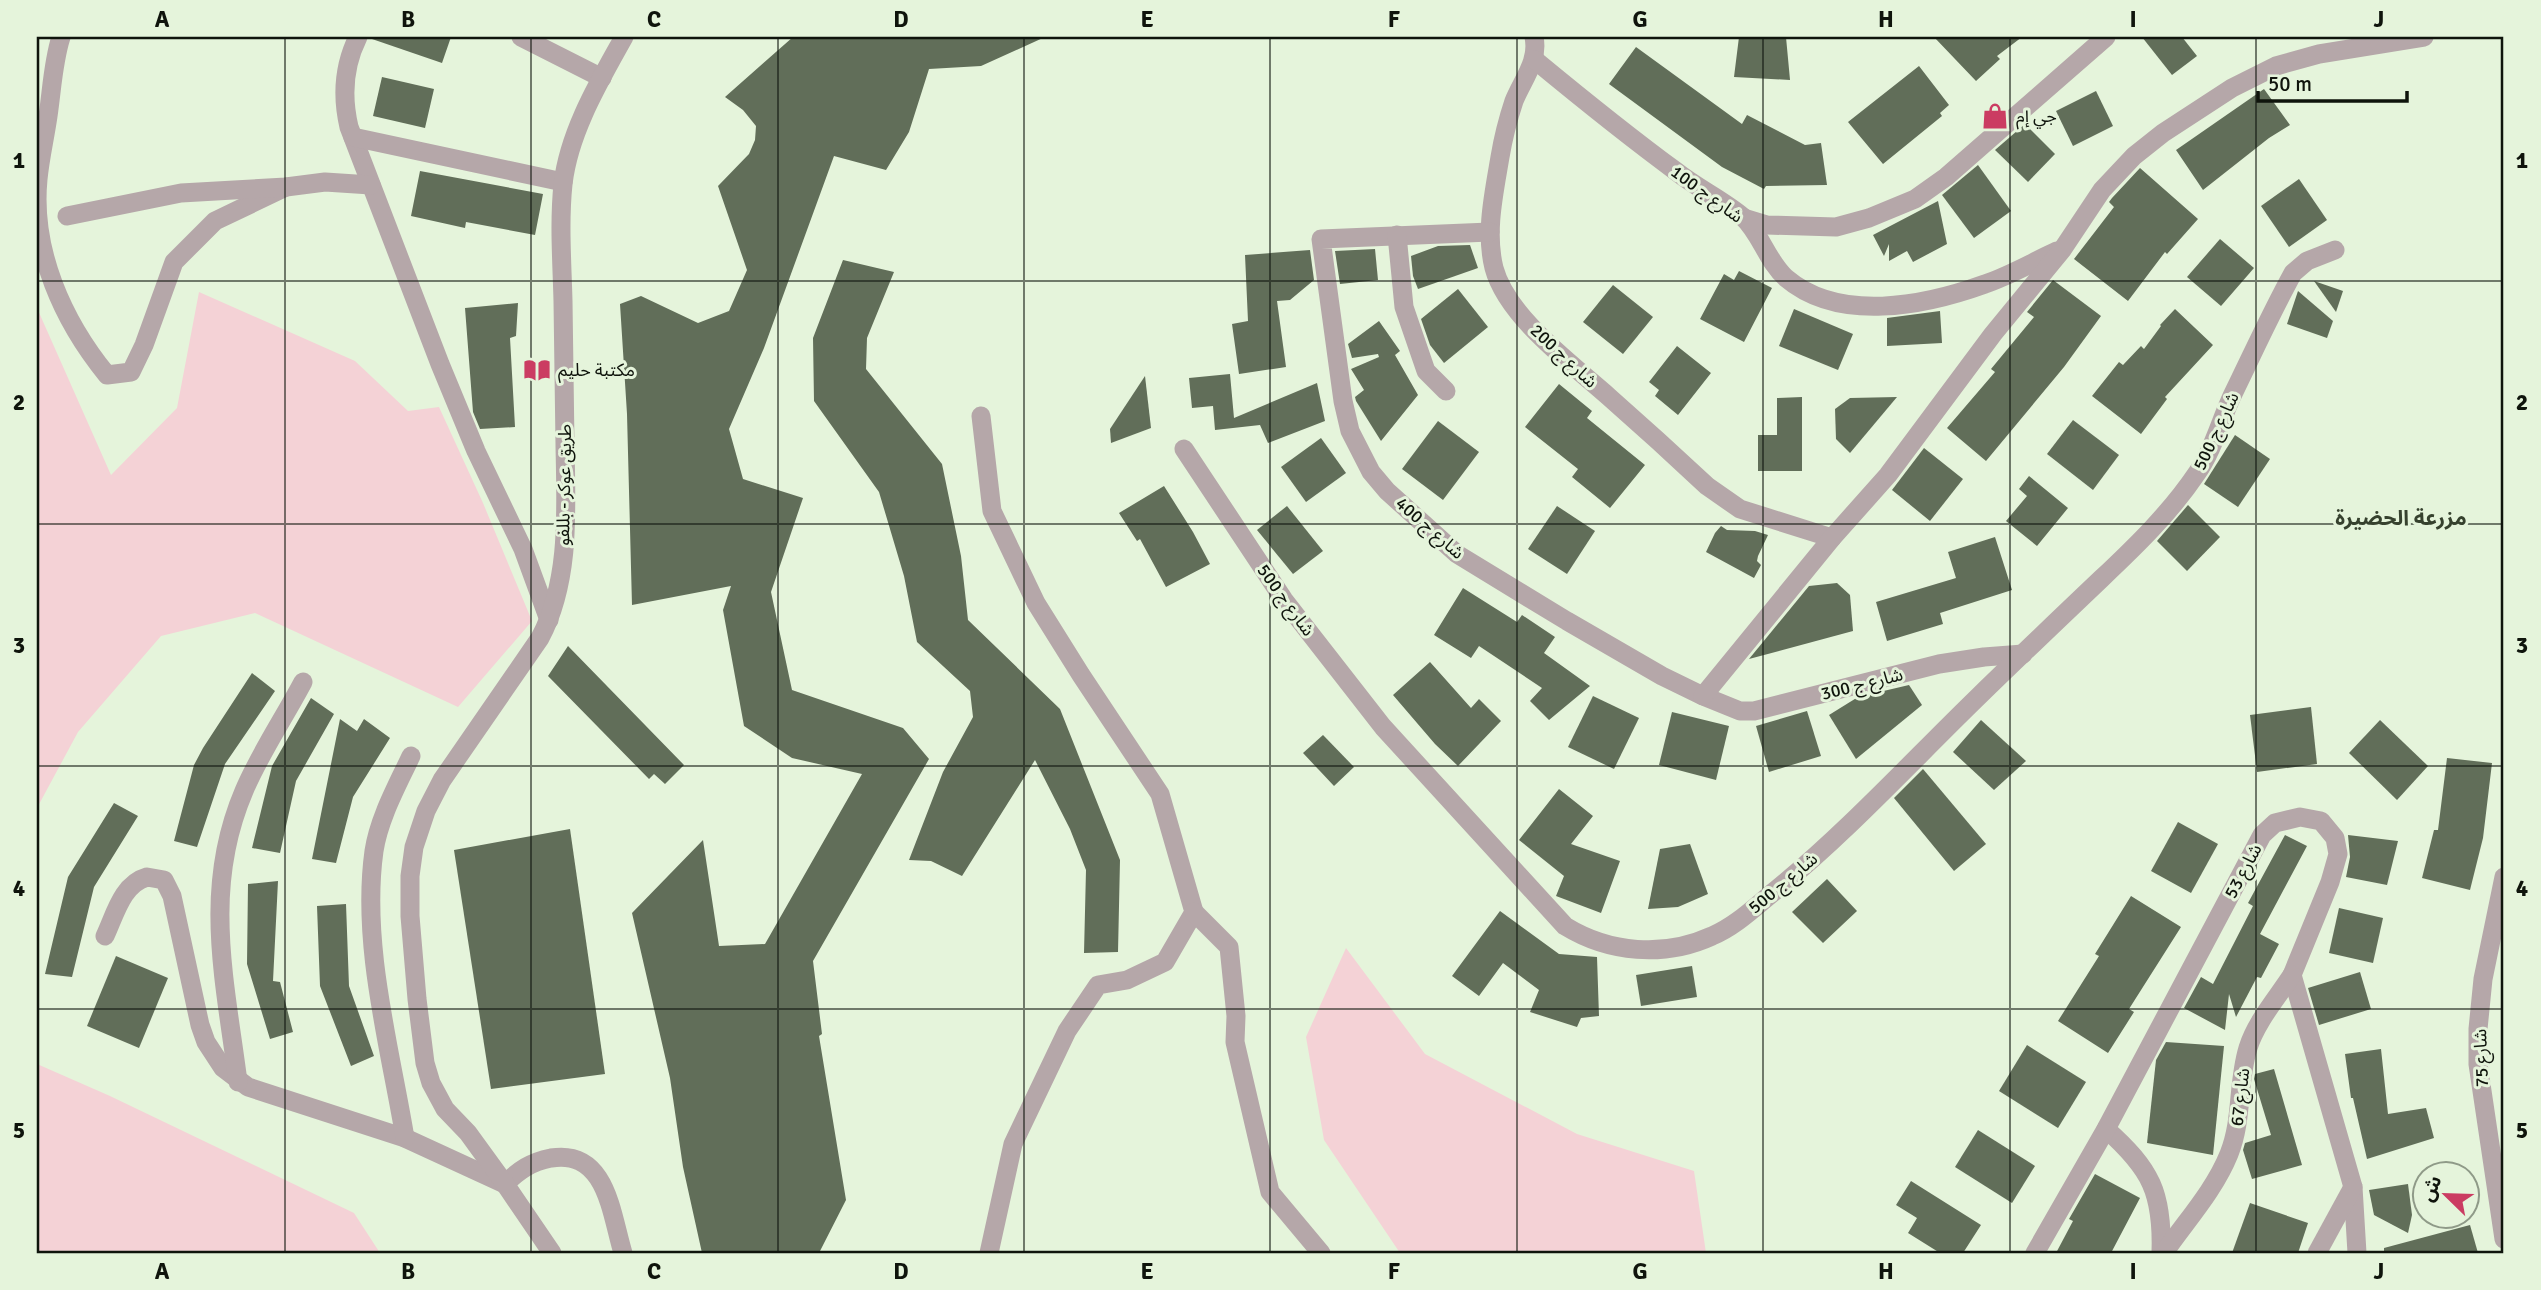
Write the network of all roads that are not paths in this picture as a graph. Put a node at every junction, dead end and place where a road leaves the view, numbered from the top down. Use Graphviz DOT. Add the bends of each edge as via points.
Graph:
graph roads {
  1 [pos="61,37"];
  2 [pos="358,37"];
  3 [pos="520,37"];
  4 [pos="624,37"];
  5 [pos="1534,37"];
  6 [pos="2106,37"];
  7 [pos="2424,37"];
  8 [pos="1535,60"];
  9 [pos="602,78"];
  10 [pos="353,137"];
  11 [pos="563,182"];
  12 [pos="371,186"];
  13 [pos="286,187"];
  14 [pos="67,216"];
  15 [pos="1744,218"];
  16 [pos="1490,232"];
  17 [pos="1397,236"];
  18 [pos="2062,250"];
  19 [pos="2335,250"];
  20 [pos="1446,391"];
  21 [pos="981,416"];
  22 [pos="1184,449"];
  23 [pos="1832,538"];
  24 [pos="549,620"];
  25 [pos="2023,653"];
  26 [pos="303,682"];
  27 [pos="1703,696"];
  28 [pos="411,756"];
  29 [pos="2504,877"];
  30 [pos="1194,912"];
  31 [pos="105,936"];
  32 [pos="2292,975"];
  33 [pos="238,1082"];
  34 [pos="2106,1129"];
  35 [pos="405,1138"];
  36 [pos="505,1184"];
  37 [pos="2353,1187"];
  38 [pos="2504,1239"];
  39 [pos="552,1253"];
  40 [pos="623,1253"];
  41 [pos="989,1253"];
  42 [pos="1321,1253"];
  43 [pos="2035,1253"];
  44 [pos="2162,1253"];
  45 [pos="2317,1253"];
  46 [pos="2357,1253"];
  1 -- 13 [label="street" via="38,180 38,223 63,309 107,375 131,372 174,262 215,221"];
  2 -- 10 [label="street" via="344,93"];
  3 -- 9 [label="street"];
  4 -- 9 [label="street, طريق عوكر - بللفو"];
  5 -- 8 [label="street"];
  6 -- 15 [label="street" via="1915,199 1836,227 1778,226"];
  7 -- 18 [label="street" via="2319,54 2276,66 2232,88 2134,156 2102,190"];
  8 -- 15 [label="street, شارع ج 100" via="1679,174"];
  8 -- 16 [label="street, شارع ج 200" via="1518,91 1506,130"];
  9 -- 11 [label="street, طريق عوكر - بللفو" via="574,138"];
  10 -- 11 [label="street"];
  10 -- 12 [label="street"];
  11 -- 24 [label="street, طريق عوكر - بللفو" via="566,505 562,561"];
  12 -- 13 [label="street" via="325,181"];
  12 -- 24 [label="street" via="450,389 523,549"];
  13 -- 14 [label="street" via="181,192"];
  15 -- 18 [label="street, شارع ج 100" via="1785,277 1817,298 1838,304 1888,304 1951,295"];
  16 -- 17 [label="street"];
  16 -- 23 [label="street, شارع ج 200" via="1493,265 1512,305 1707,486 1740,509"];
  17 -- 20 [label="street" via="1404,307 1426,371"];
  17 -- 27 [label="street, شارع ج 400" via="1321,239 1343,401 1350,431 1371,472 1457,554"];
  18 -- 23 [label="street" via="1888,475"];
  19 -- 25 [label="street, شارع ج 500" via="2307,261 2293,273 2199,471 2171,510"];
  21 -- 30 [label="street" via="992,511 1036,603 1160,794"];
  22 -- 25 [label="street, شارع ج 500" via="1284,600 1383,727 1565,926 1614,947 1645,950 1685,945 1713,936 1742,918 1910,767"];
  23 -- 27 [label="street"];
  24 -- 36 [label="street, طريق عوكر - بللفو" via="442,780 426,811 410,876 421,1031 431,1083 445,1109"];
  25 -- 27 [label="street, شارع ج 300" via="1939,664 1754,711 1740,711"];
  26 -- 33 [label="street" via="245,789 222,864 219,926"];
  28 -- 35 [label="street" via="379,832 372,886 376,964"];
  29 -- 38 [label="street, شارع 75" via="2483,979 2478,1064"];
  30 -- 41 [label="street" via="1165,962 1128,980 1098,985 1068,1031 1013,1144"];
  30 -- 42 [label="street" via="1229,947 1234,1042 1270,1192"];
  31 -- 33 [label="street" via="131,886 147,877 164,880 172,896 206,1042"];
  32 -- 34 [label="street, شارع 53" via="2338,854 2329,828 2321,821 2300,817 2275,823 2262,835"];
  32 -- 37 [label="street"];
  32 -- 44 [label="street, شارع 67" via="2252,1036 2242,1074 2239,1124 2220,1175"];
  33 -- 35 [label="street"];
  34 -- 43 [label="street, شارع 53"];
  34 -- 44 [label="street, شارع 67" via="2126,1147 2154,1186 2160,1206"];
  35 -- 36 [label="street"];
  36 -- 39 [label="street, طريق عوكر - بللفو"];
  36 -- 40 [label="street" via="536,1161 578,1159 595,1172 604,1189"];
  37 -- 45 [label="street"];
  37 -- 46 [label="street"];
}
